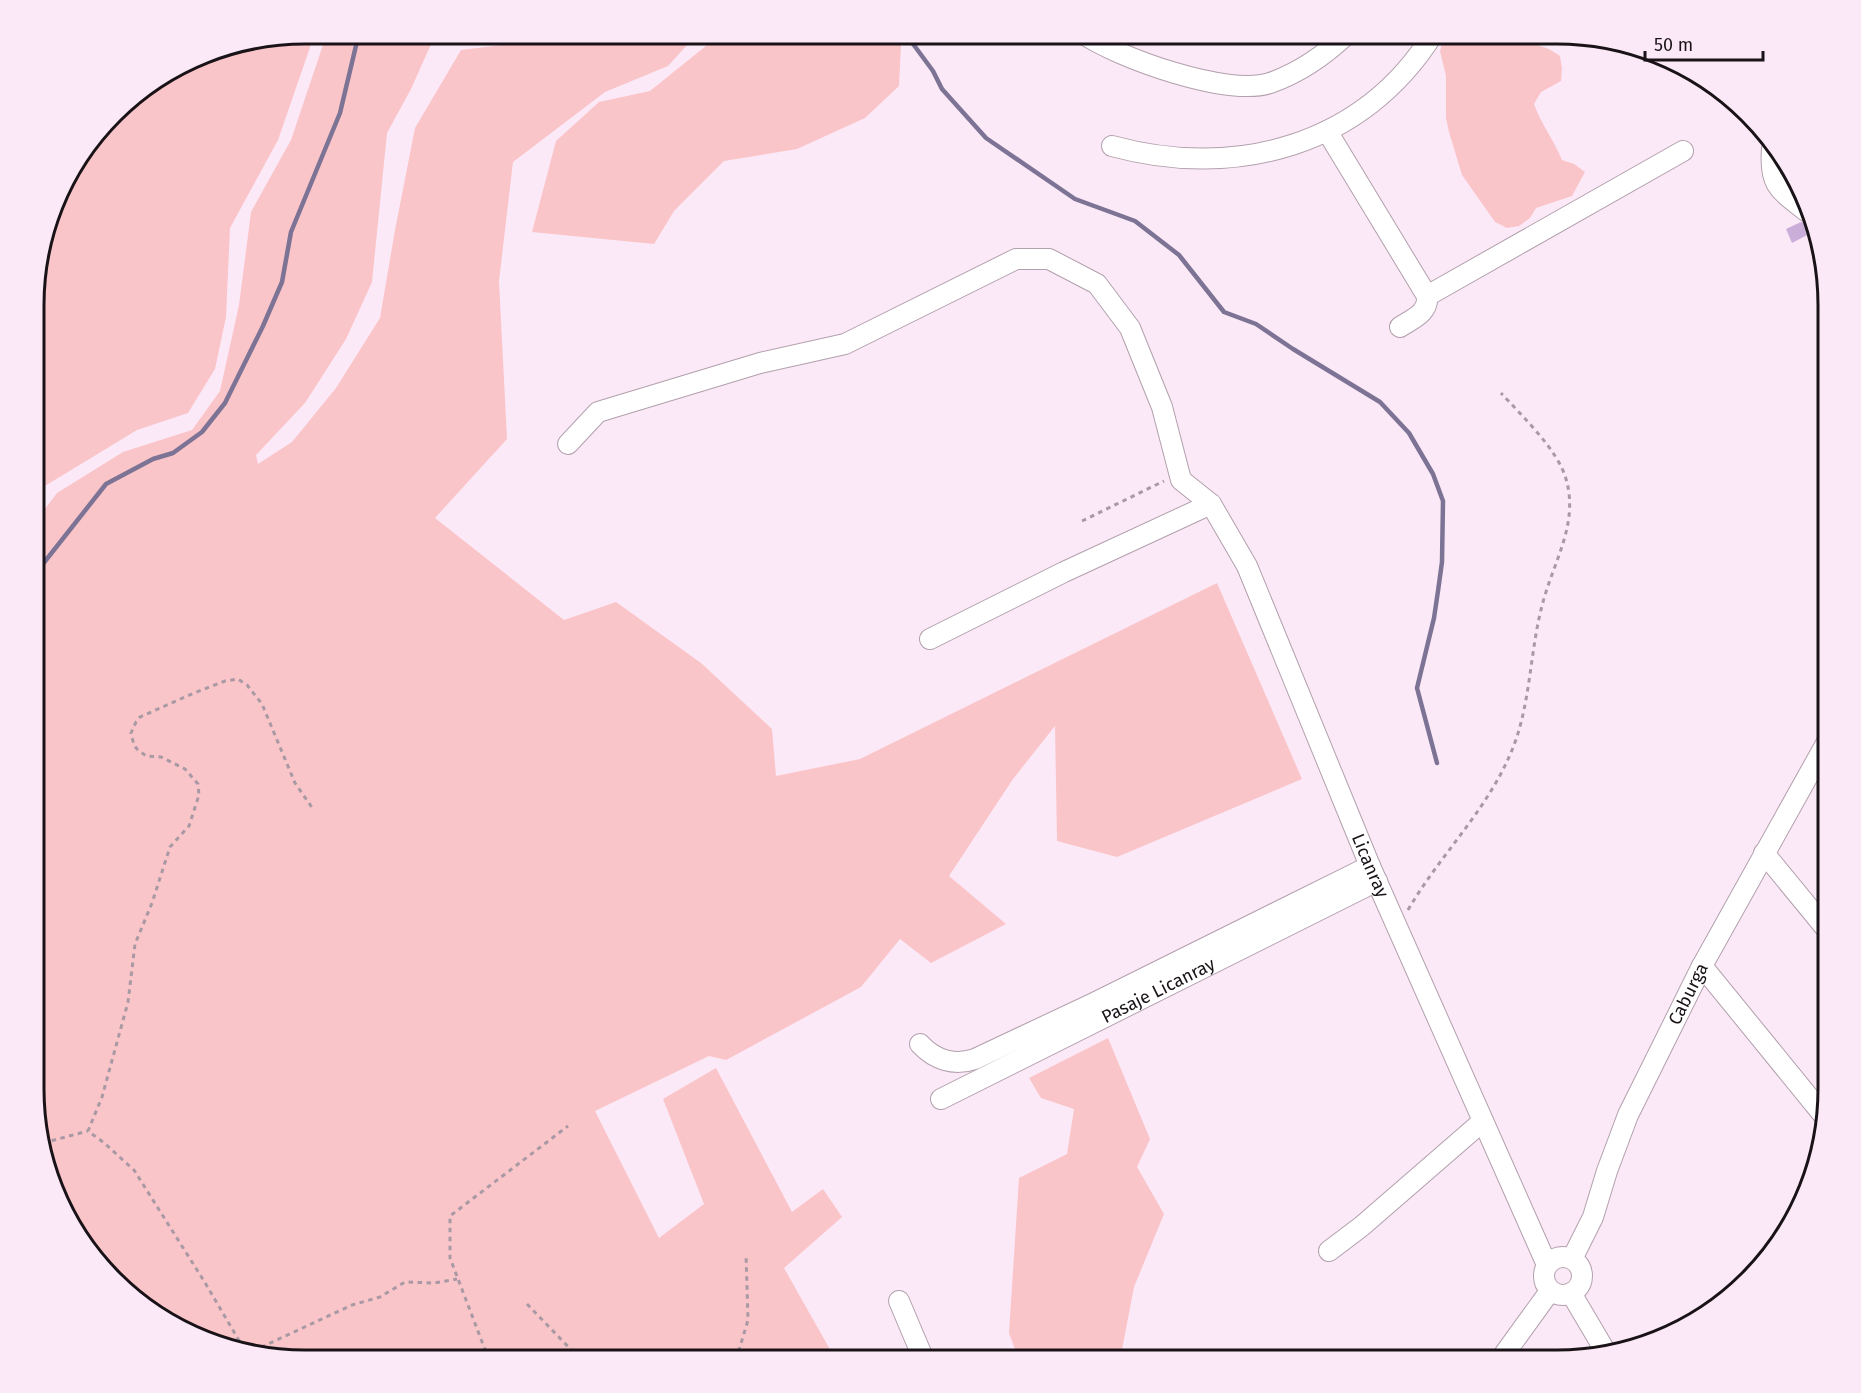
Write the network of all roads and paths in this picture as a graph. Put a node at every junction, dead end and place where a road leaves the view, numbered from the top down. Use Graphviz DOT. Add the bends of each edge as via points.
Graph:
graph roads {
  1 [pos="1100,44"];
  2 [pos="1126,44"];
  3 [pos="1335,44"];
  4 [pos="1425,44"];
  5 [pos="1283,76"];
  6 [pos="1327,131"];
  7 [pos="1112,146"];
  8 [pos="1683,151"];
  9 [pos="1772,158"];
  10 [pos="1798,205"];
  11 [pos="1427,296"];
  12 [pos="1400,327"];
  13 [pos="1501,393"];
  14 [pos="568,444"];
  15 [pos="1181,480"];
  16 [pos="1211,504"];
  17 [pos="1082,521"];
  18 [pos="930,639"];
  19 [pos="1817,765"];
  20 [pos="313,808"];
  21 [pos="1764,853"];
  22 [pos="1374,873"];
  23 [pos="1817,919"];
  24 [pos="1400,933"];
  25 [pos="1702,966"];
  26 [pos="920,1044"];
  27 [pos="941,1099"];
  28 [pos="1817,1107"];
  29 [pos="1483,1121"];
  30 [pos="568,1126"];
  31 [pos="88,1131"];
  32 [pos="49,1141"];
  33 [pos="1329,1251"];
  34 [pos="746,1254"];
  35 [pos="1572,1259"];
  36 [pos="1547,1265"];
  37 [pos="458,1279"];
  38 [pos="1550,1291"];
  39 [pos="1571,1293"];
  40 [pos="899,1301"];
  41 [pos="527,1304"];
  42 [pos="240,1341"];
  43 [pos="1602,1345"];
  44 [pos="264,1346"];
  45 [pos="485,1350"];
  46 [pos="571,1350"];
  47 [pos="739,1350"];
  48 [pos="920,1350"];
  49 [pos="1507,1350"];
  1 -- 5 [label="street" via="1131,59 1199,79 1258,86"];
  2 -- 5 [label="street" via="1193,67 1237,75"];
  3 -- 5 [label="street"];
  4 -- 6 [label="street" via="1381,94"];
  6 -- 7 [label="street" via="1283,148 1236,157 1157,157"];
  6 -- 11 [label="street"];
  8 -- 11 [label="street"];
  9 -- 10 [label="street" via="1774,181"];
  11 -- 12 [label="street" via="1424,311"];
  13 -- 24 [label="path" via="1548,444 1562,466 1569,491 1567,531 1542,603 1514,744 1490,794 1413,902 1399,927"];
  14 -- 15 [label="street" via="598,412 760,363 845,344 1016,259 1049,259 1096,284 1130,328 1162,407"];
  15 -- 16 [label="street, Licanray"];
  15 -- 17 [label="path" via="1167,480"];
  16 -- 18 [label="street"];
  16 -- 22 [label="street, Licanray" via="1247,566"];
  19 -- 21 [label="street, Caburga"];
  20 -- 31 [label="path" via="295,783 261,704 247,685 238,680 194,693 136,722 131,733 137,749 185,769 198,784 199,795 189,826 170,847 135,944 128,1002 102,1097"];
  21 -- 23 [label="street"];
  21 -- 25 [label="street, Caburga"];
  22 -- 24 [label="street, Licanray"];
  22 -- 26 [label="street" via="975,1059 961,1063 942,1060"];
  22 -- 27 [label="street, Pasaje Licanray"];
  24 -- 29 [label="street, Licanray"];
  25 -- 28 [label="street"];
  25 -- 35 [label="street, Caburga" via="1628,1115 1593,1217"];
  29 -- 33 [label="street"];
  29 -- 36 [label="street, Licanray"];
  30 -- 37 [label="path" via="450,1216 450,1258"];
  31 -- 32 [label="path"];
  31 -- 42 [label="path" via="134,1170"];
  34 -- 47 [label="path" via="748,1320"];
  35 -- 36 [label="street" via="1556,1258"];
  35 -- 39 [label="street" via="1580,1268 1582,1280"];
  36 -- 38 [label="street" via="1544,1281"];
  37 -- 44 [label="path" via="405,1282 380,1297 352,1305"];
  37 -- 45 [label="path"];
  38 -- 39 [label="street" via="1560,1295"];
  38 -- 49 [label="street"];
  39 -- 43 [label="street"];
  40 -- 48 [label="street"];
  41 -- 46 [label="path"];
}
